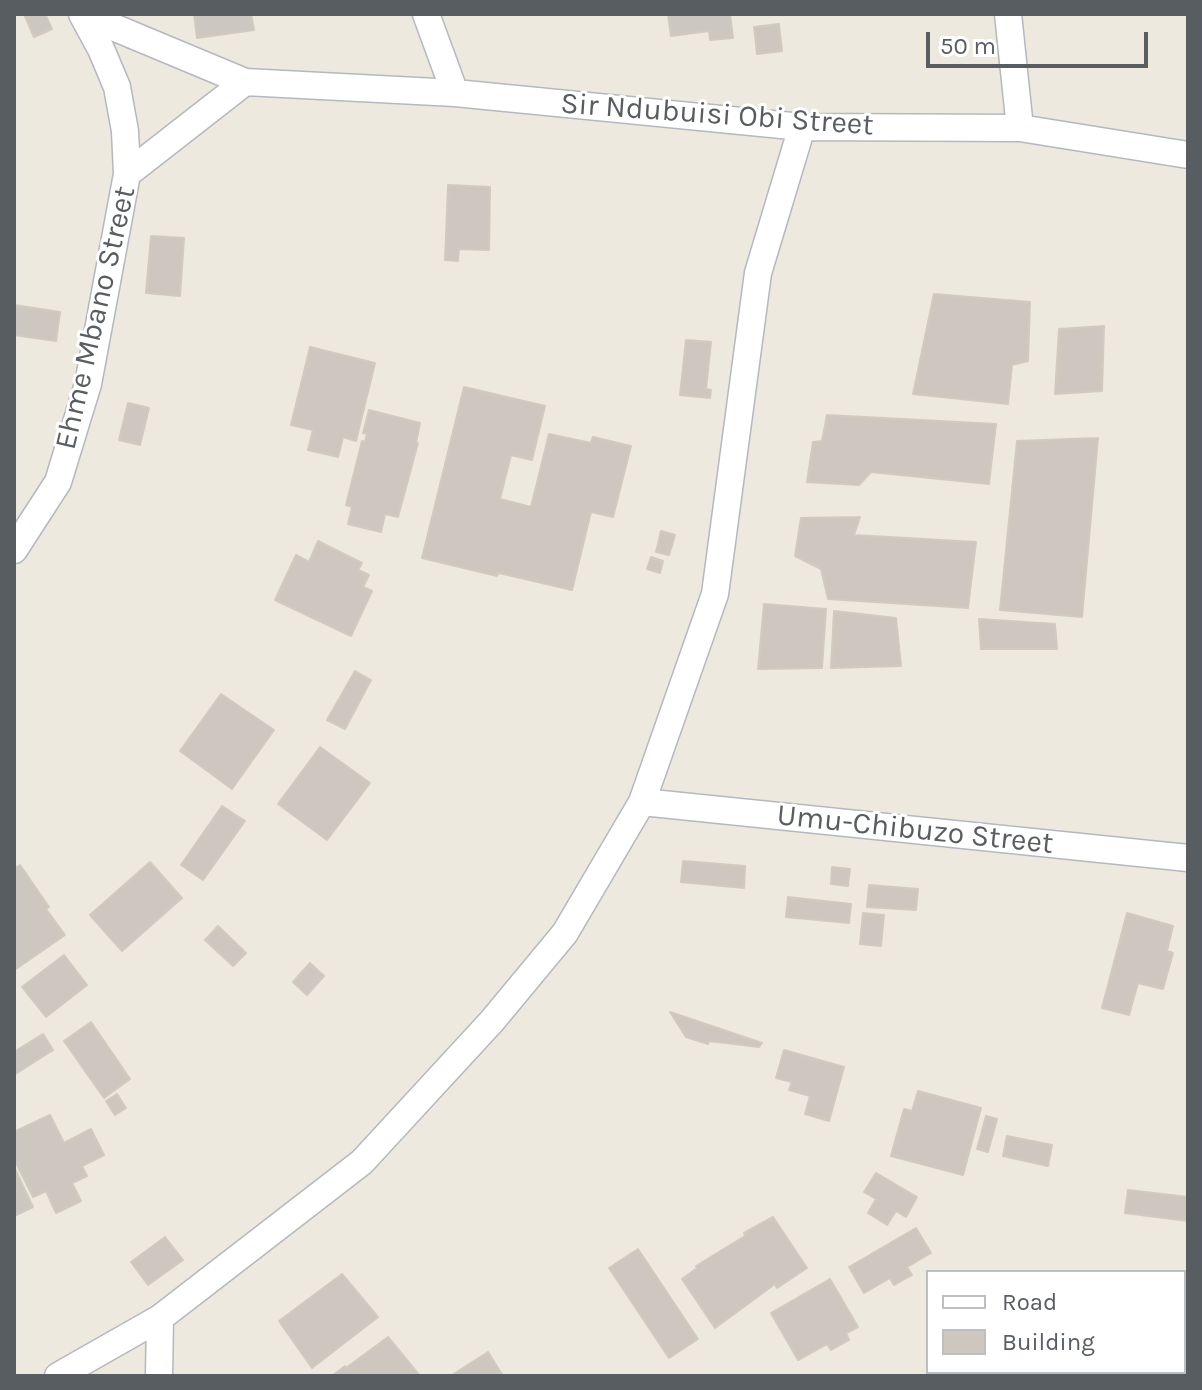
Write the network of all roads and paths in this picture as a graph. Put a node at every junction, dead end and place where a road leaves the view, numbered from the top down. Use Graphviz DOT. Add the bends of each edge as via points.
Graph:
graph roads {
  1 [pos="426,14"];
  2 [pos="1008,14"];
  3 [pos="245,82"];
  4 [pos="455,93"];
  5 [pos="802,127"];
  6 [pos="1020,128"];
  7 [pos="1188,155"];
  8 [pos="127,174"];
  9 [pos="14,550"];
  10 [pos="642,802"];
  11 [pos="1188,858"];
  12 [pos="160,1318"];
  13 [pos="58,1376"];
  14 [pos="159,1376"];
  1 -- 4 [label="street"];
  2 -- 6 [label="street"];
  3 -- 4 [label="street, Sir Ndubuisi Obi Street"];
  3 -- 8 [label="street, Ehme Mbano Street"];
  3 -- 8 [label="street, Sir Ndubuisi Obi Street" via="82,14 117,87"];
  4 -- 5 [label="street, Sir Ndubuisi Obi Street"];
  5 -- 6 [label="street, Sir Ndubuisi Obi Street"];
  5 -- 10 [label="street" via="758,273 715,594"];
  6 -- 7 [label="street, Sir Ndubuisi Obi Street"];
  8 -- 9 [label="street, Ehme Mbano Street" via="88,384 58,482"];
  10 -- 11 [label="street, Umu-Chibuzo Street"];
  10 -- 12 [label="street" via="565,933 362,1162"];
  12 -- 13 [label="street"];
  12 -- 14 [label="street"];
}
